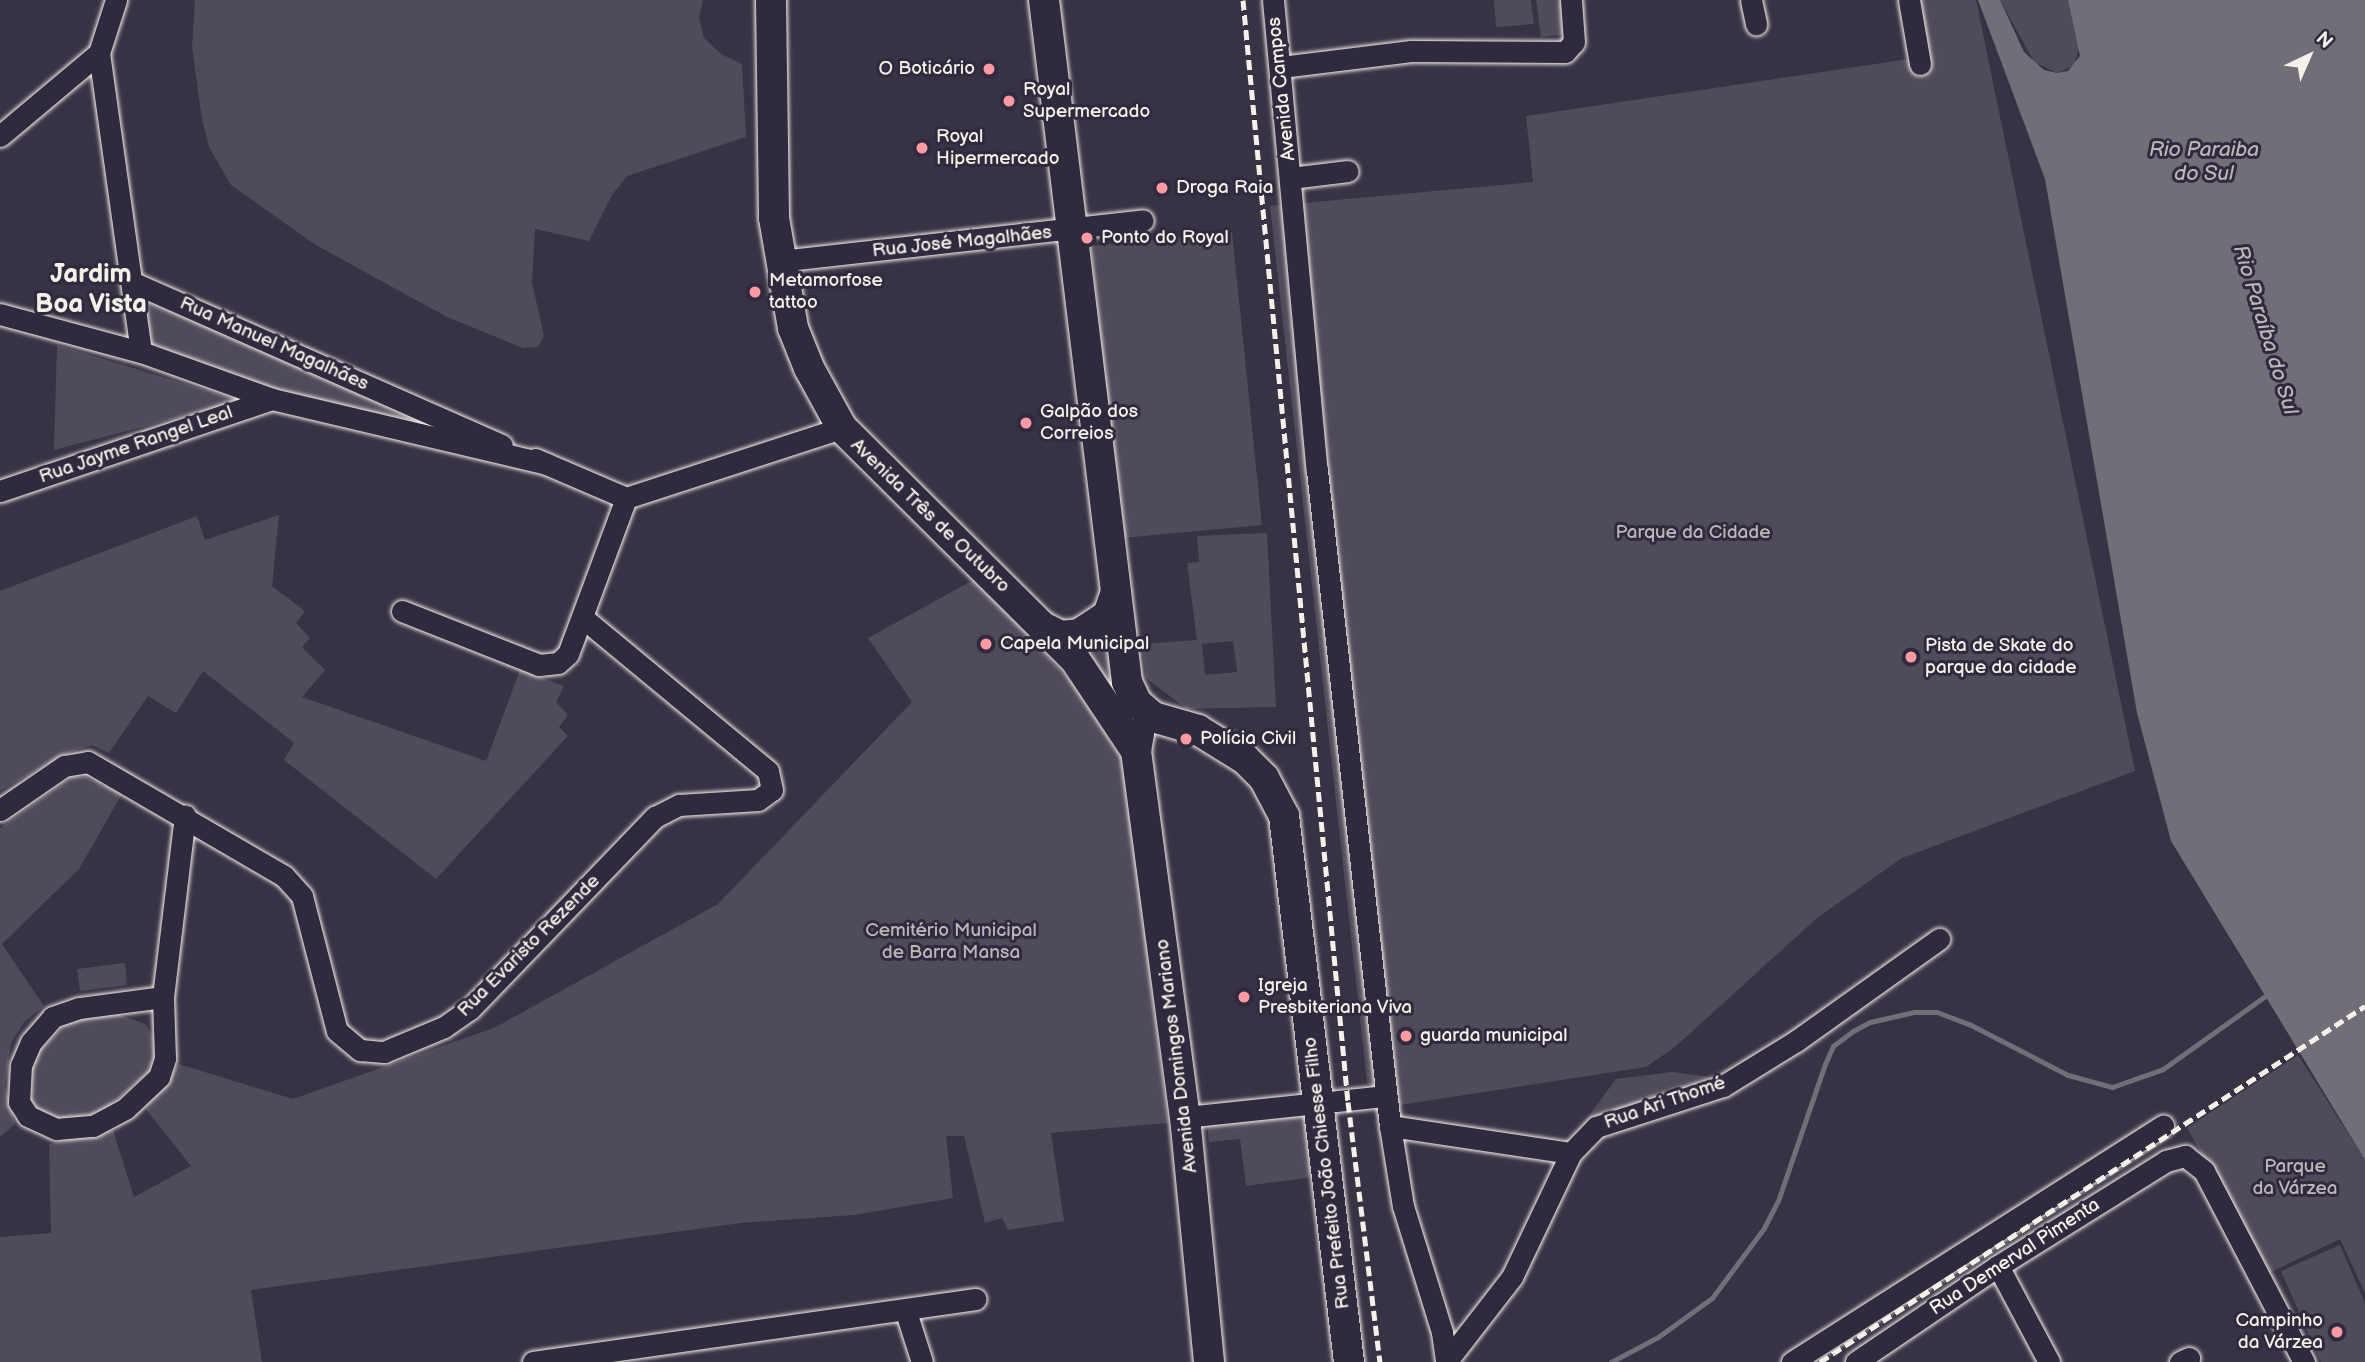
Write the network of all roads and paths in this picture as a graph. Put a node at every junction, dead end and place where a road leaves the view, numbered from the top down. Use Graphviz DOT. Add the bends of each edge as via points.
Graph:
graph roads {
  1 [pos="116,0"];
  2 [pos="771,0"];
  3 [pos="1044,0"];
  4 [pos="1273,0"];
  5 [pos="1572,0"];
  6 [pos="1751,0"];
  7 [pos="1909,0"];
  8 [pos="1756,24"];
  9 [pos="99,53"];
  10 [pos="1920,64"];
  11 [pos="1281,67"];
  12 [pos="0,136"];
  13 [pos="1348,171"];
  14 [pos="1291,178"];
  15 [pos="1143,220"];
  16 [pos="1073,230"];
  17 [pos="780,261"];
  18 [pos="134,283"];
  19 [pos="0,314"];
  20 [pos="141,352"];
  21 [pos="272,399"];
  22 [pos="842,428"];
  23 [pos="547,464"];
  24 [pos="0,491"];
  25 [pos="626,498"];
  26 [pos="1117,600"];
  27 [pos="402,611"];
  28 [pos="582,617"];
  29 [pos="1041,626"];
  30 [pos="1160,720"];
  31 [pos="1136,751"];
  32 [pos="0,810"];
  33 [pos="185,815"];
  34 [pos="1939,939"];
  35 [pos="163,997"];
  36 [pos="1385,1096"];
  37 [pos="1317,1103"];
  38 [pos="1185,1116"];
  39 [pos="1391,1126"];
  40 [pos="2163,1126"];
  41 [pos="1572,1153"];
  42 [pos="1998,1266"];
  43 [pos="976,1299"];
  44 [pos="906,1312"];
  45 [pos="533,1362"];
  46 [pos="922,1362"];
  47 [pos="1209,1362"];
  48 [pos="1349,1362"];
  49 [pos="1446,1362"];
  50 [pos="1792,1362"];
  51 [pos="1856,1362"];
  52 [pos="2049,1362"];
  53 [pos="2304,1362"];
  1 -- 9 [label="street"];
  2 -- 17 [label="main road, Avenida Três de Outubro" via="774,218"];
  3 -- 16 [label="main road, Rua Prefeito João Chiesse Filho"];
  4 -- 11 [label="street, Avenida Campos"];
  5 -- 11 [label="street" via="1574,42 1561,52 1411,51"];
  6 -- 8 [label="street"];
  7 -- 10 [label="street"];
  9 -- 12 [label="street"];
  9 -- 18 [label="street"];
  11 -- 14 [label="street, Avenida Campos"];
  13 -- 14 [label="street"];
  14 -- 36 [label="street, Avenida Campos" via="1315,457"];
  15 -- 16 [label="street, Rua José Magalhães"];
  16 -- 17 [label="street, Rua José Magalhães"];
  16 -- 26 [label="main road, Rua Prefeito João Chiesse Filho"];
  17 -- 22 [label="main road, Avenida Três de Outubro" via="793,328"];
  18 -- 20 [label="street"];
  18 -- 23 [label="street, Rua Manuel Magalhães"];
  19 -- 20 [label="street"];
  20 -- 21 [label="street"];
  21 -- 23 [label="street"];
  21 -- 24 [label="street, Rua Jayme Rangel Leal"];
  22 -- 25 [label="street"];
  22 -- 29 [label="main road, Avenida Três de Outubro"];
  23 -- 25 [label="street, Rua Manuel Magalhães"];
  25 -- 28 [label="street"];
  26 -- 29 [label="main road" via="1108,615 1079,634 1061,636"];
  26 -- 30 [label="main road, Rua Prefeito João Chiesse Filho" via="1129,690 1141,708"];
  27 -- 28 [label="street" via="544,666 566,657"];
  28 -- 33 [label="street, Rua Evaristo Rezende" via="768,771 772,790 758,800 678,806 655,817 470,1009 444,1027 379,1053 345,1041 333,1023 299,890"];
  29 -- 31 [label="main road, Avenida Três de Outubro" via="1088,676"];
  30 -- 31 [label="main road" via="1142,728"];
  30 -- 37 [label="main road, Rua Prefeito João Chiesse Filho" via="1198,730 1234,750 1264,778 1279,803 1288,826"];
  31 -- 38 [label="main road, Avenida Domingos Mariano"];
  32 -- 33 [label="street, Rua Evaristo Rezende" via="64,766 80,762 102,767"];
  33 -- 35 [label="street"];
  34 -- 41 [label="street, Rua Ari Thomé" via="1761,1064 1689,1099 1611,1119 1587,1135"];
  35 -- 35 [label="street" via="165,1058 159,1077 141,1097 113,1117 81,1129 45,1127 28,1116 19,1102 18,1076 37,1032 61,1012"];
  36 -- 37 [label="street"];
  36 -- 39 [label="street"];
  37 -- 38 [label="street"];
  37 -- 48 [label="main road, Rua Prefeito João Chiesse Filho"];
  38 -- 47 [label="main road, Avenida Domingos Mariano"];
  39 -- 41 [label="street"];
  39 -- 49 [label="street" via="1403,1206 1442,1332"];
  40 -- 50 [label="street"];
  41 -- 49 [label="street, Rua Ari Thomé" via="1512,1277"];
  42 -- 51 [label="street, Rua Demerval Pimenta"];
  42 -- 52 [label="street"];
  42 -- 53 [label="street, Rua Demerval Pimenta" via="2178,1157 2192,1158 2204,1171"];
  43 -- 44 [label="street"];
  44 -- 45 [label="street"];
  44 -- 46 [label="street"];
}
